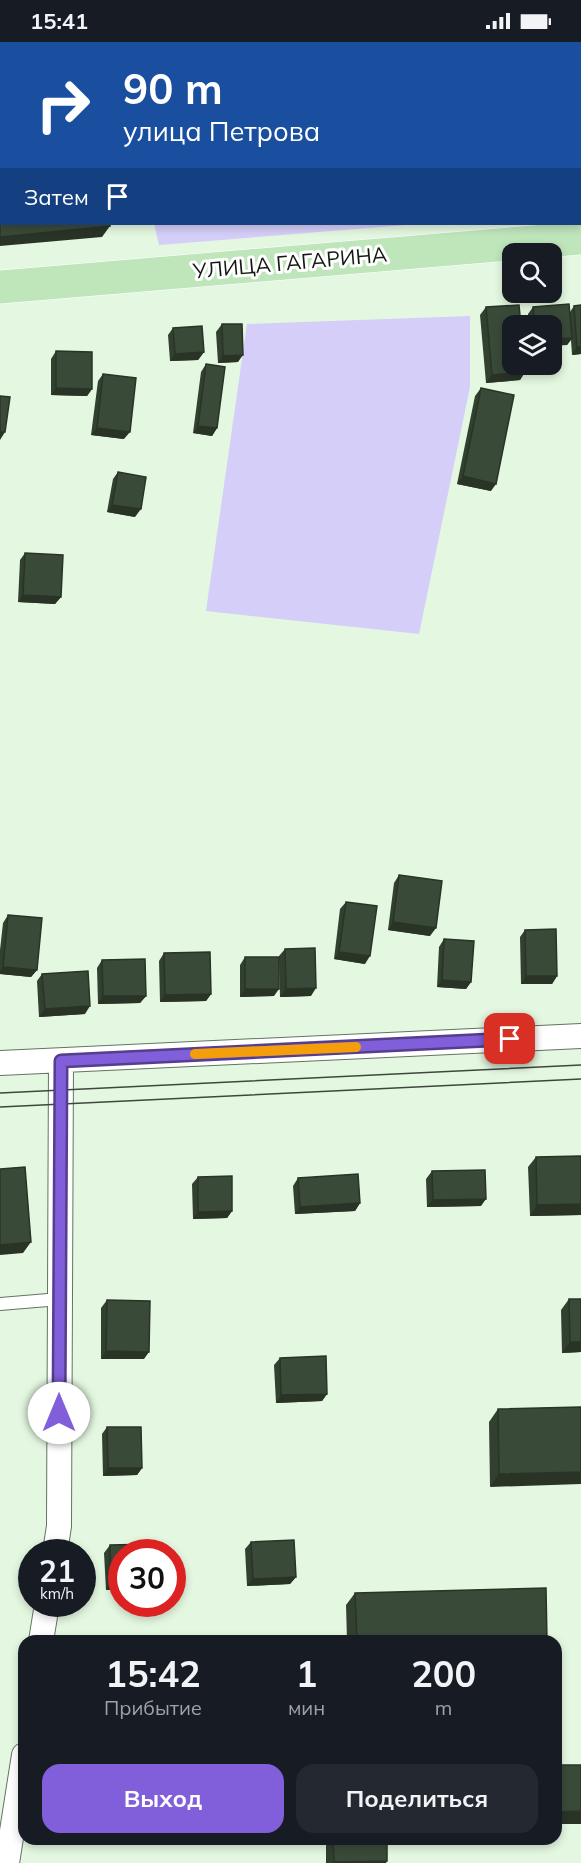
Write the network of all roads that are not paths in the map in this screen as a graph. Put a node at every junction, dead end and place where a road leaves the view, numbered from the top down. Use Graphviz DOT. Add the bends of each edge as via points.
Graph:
graph roads {
  1 [pos="581,238"];
  2 [pos="0,287"];
  3 [pos="581,1036"];
  4 [pos="61,1061"];
  5 [pos="0,1063"];
  6 [pos="60,1299"];
  7 [pos="0,1304"];
  8 [pos="57,1539"];
  9 [pos="45,1617"];
  10 [pos="42,1635"];
  11 [pos="18,1796"];
  12 [pos="8,1863"];
  1 -- 2 [label="main road, УЛИЦА ГАГАРИНА"];
  3 -- 4 [label="street"];
  4 -- 5 [label="street"];
  4 -- 6 [label="street"];
  6 -- 7 [label="lane"];
  6 -- 8 [label="street"];
  9 -- 10 [label="street"];
  11 -- 12 [label="street"];
}
